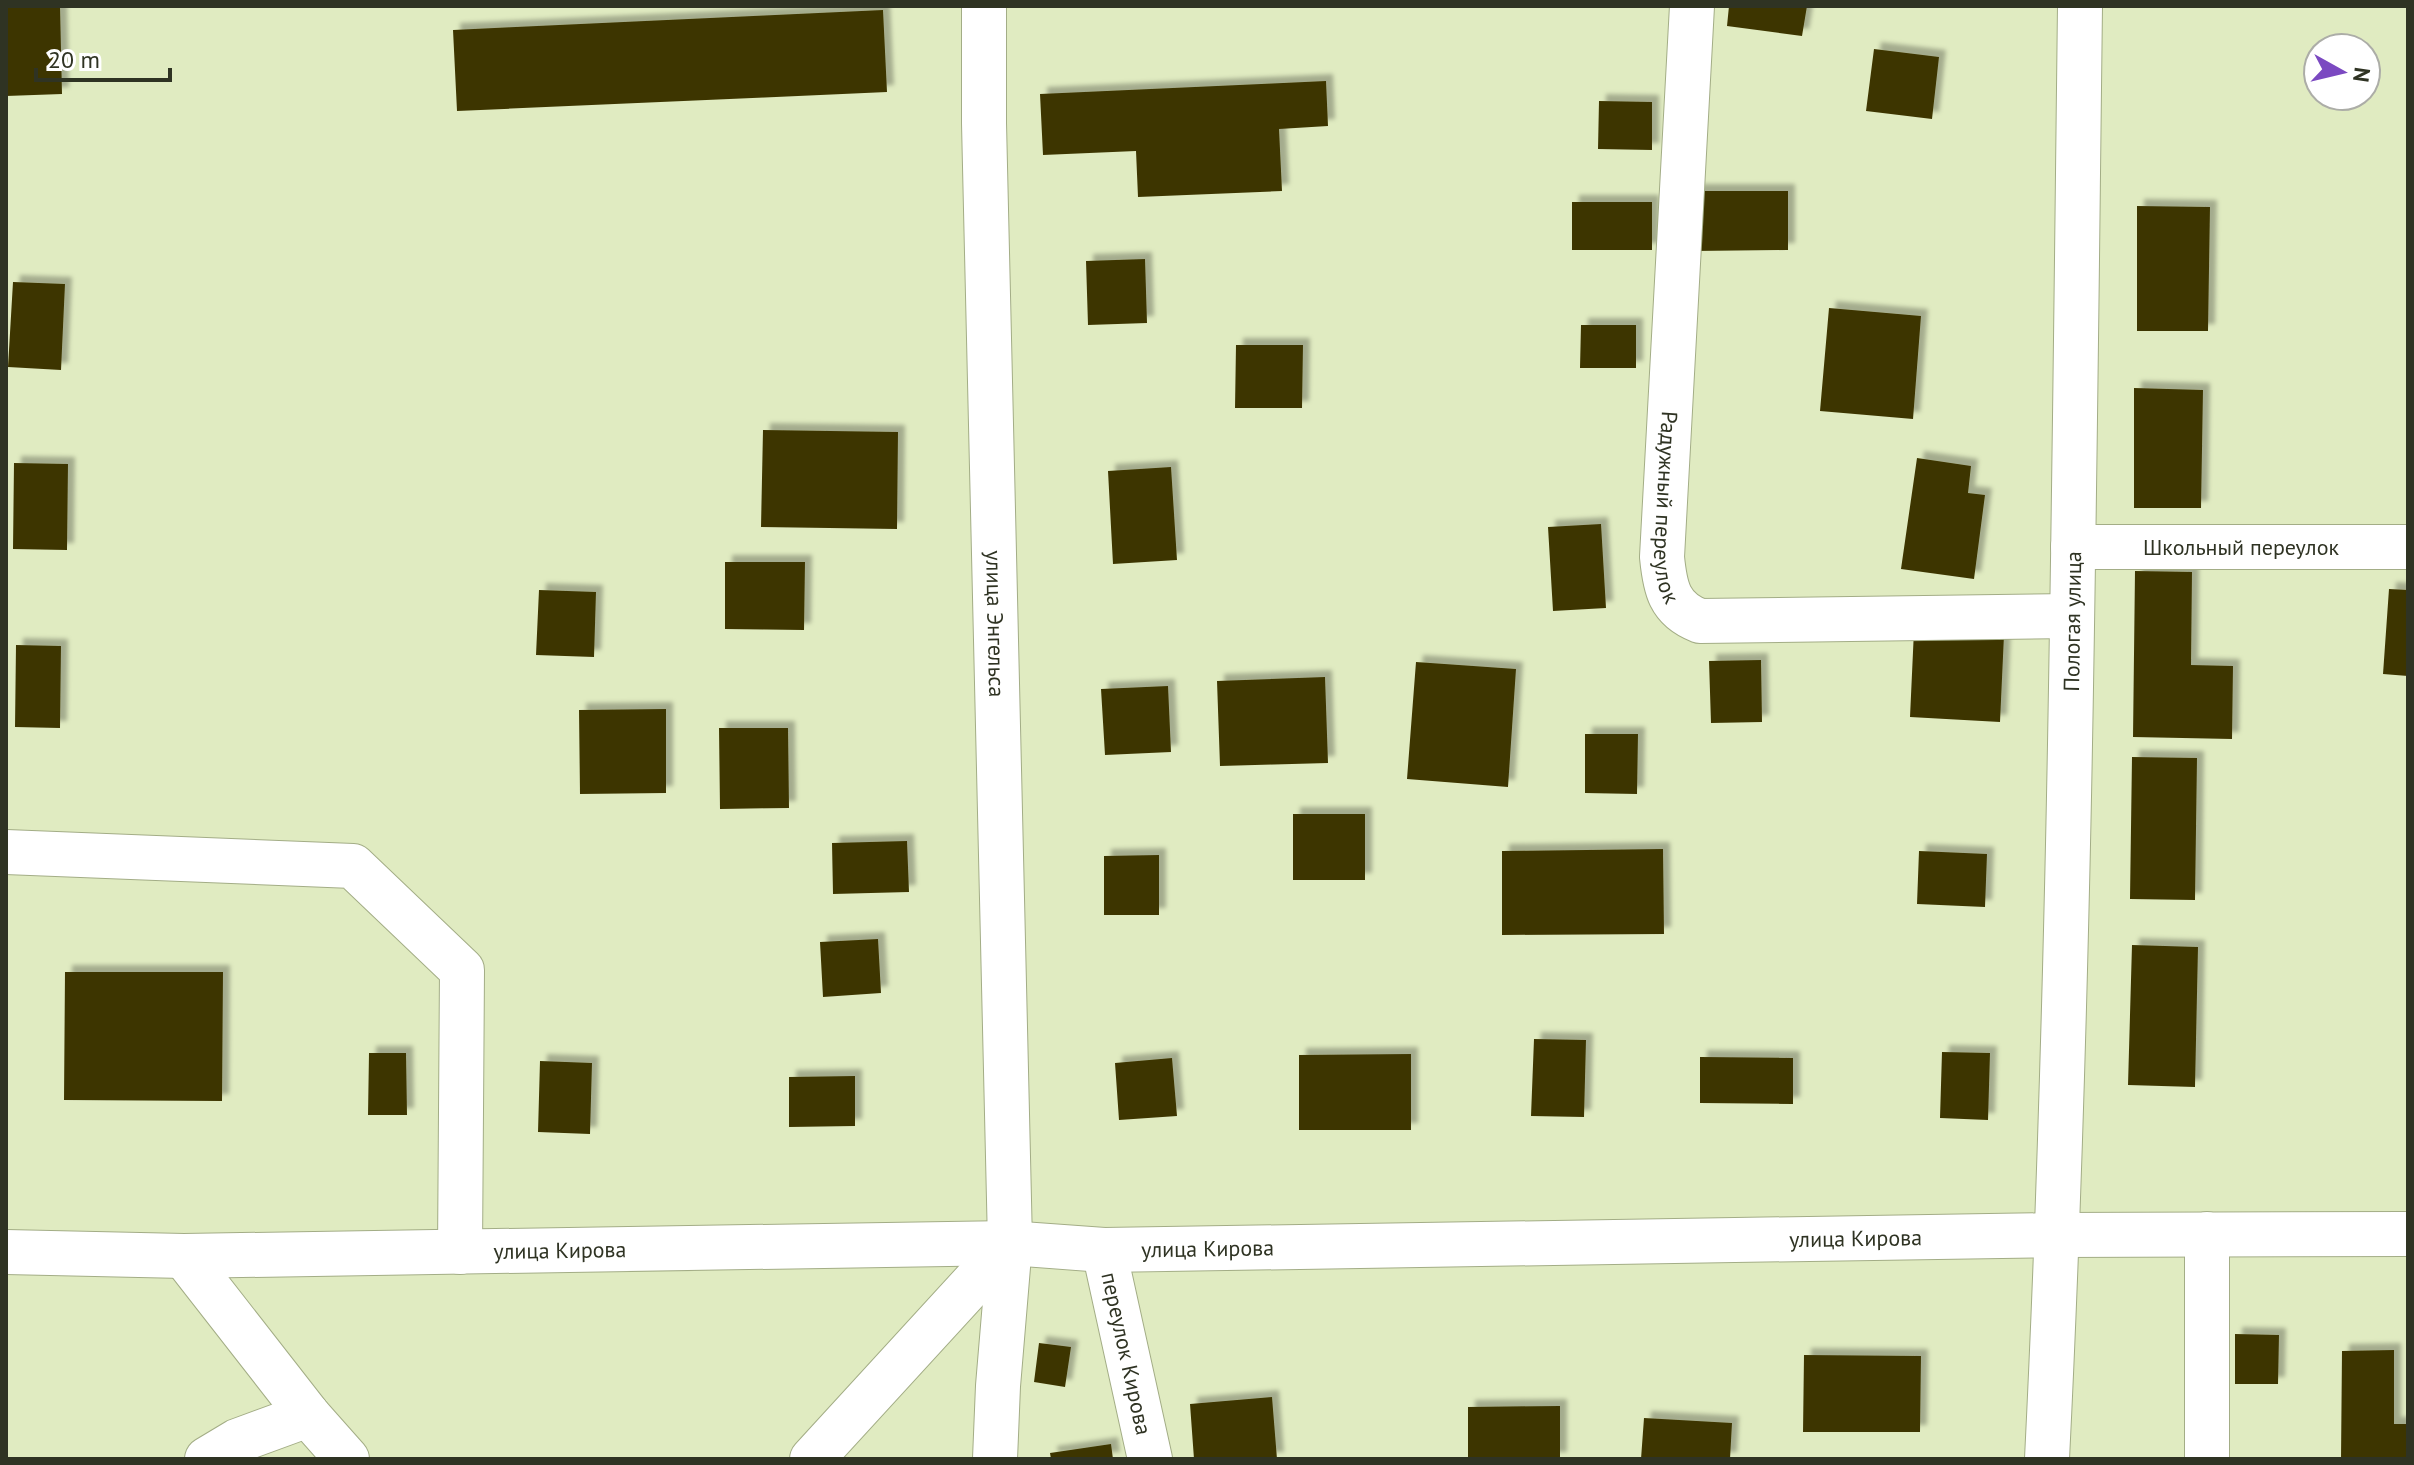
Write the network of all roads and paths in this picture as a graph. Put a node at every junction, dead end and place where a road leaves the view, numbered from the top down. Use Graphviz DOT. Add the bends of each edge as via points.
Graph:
graph roads {
  1 [pos="984,6"];
  2 [pos="1692,6"];
  3 [pos="2080,6"];
  4 [pos="2073,547"];
  5 [pos="2408,547"];
  6 [pos="2071,616"];
  7 [pos="6,852"];
  8 [pos="2207,1234"];
  9 [pos="2408,1234"];
  10 [pos="2058,1235"];
  11 [pos="1010,1243"];
  12 [pos="1104,1250"];
  13 [pos="6,1252"];
  14 [pos="460,1252"];
  15 [pos="184,1256"];
  16 [pos="308,1415"];
  17 [pos="207,1459"];
  18 [pos="347,1459"];
  19 [pos="812,1459"];
  20 [pos="995,1459"];
  21 [pos="1150,1459"];
  22 [pos="2047,1459"];
  23 [pos="2207,1459"];
  1 -- 11 [label="main road, улица Энгельса"];
  2 -- 6 [label="main road, Радужный переулок" via="1662,557 1664,585 1673,601 1684,615 1700,621"];
  3 -- 4 [label="main road, Пологая улица"];
  4 -- 5 [label="main road, Школьный переулок"];
  4 -- 6 [label="main road, Пологая улица"];
  6 -- 10 [label="main road, Пологая улица"];
  7 -- 14 [label="main road" via="353,866 462,970"];
  8 -- 9 [label="main road, улица Кирова"];
  8 -- 10 [label="main road, улица Кирова"];
  8 -- 23 [label="main road"];
  10 -- 12 [label="main road, улица Кирова"];
  10 -- 22 [label="main road, Пологая улица"];
  11 -- 12 [label="main road, улица Кирова"];
  11 -- 14 [label="main road, улица Кирова"];
  11 -- 19 [label="main road"];
  11 -- 20 [label="main road, улица Энгельса"];
  12 -- 21 [label="main road, переулок Кирова"];
  13 -- 15 [label="main road, улица Кирова"];
  14 -- 15 [label="main road, улица Кирова"];
  15 -- 16 [label="main road"];
  16 -- 17 [label="main road" via="237,1441"];
  16 -- 18 [label="main road"];
}
